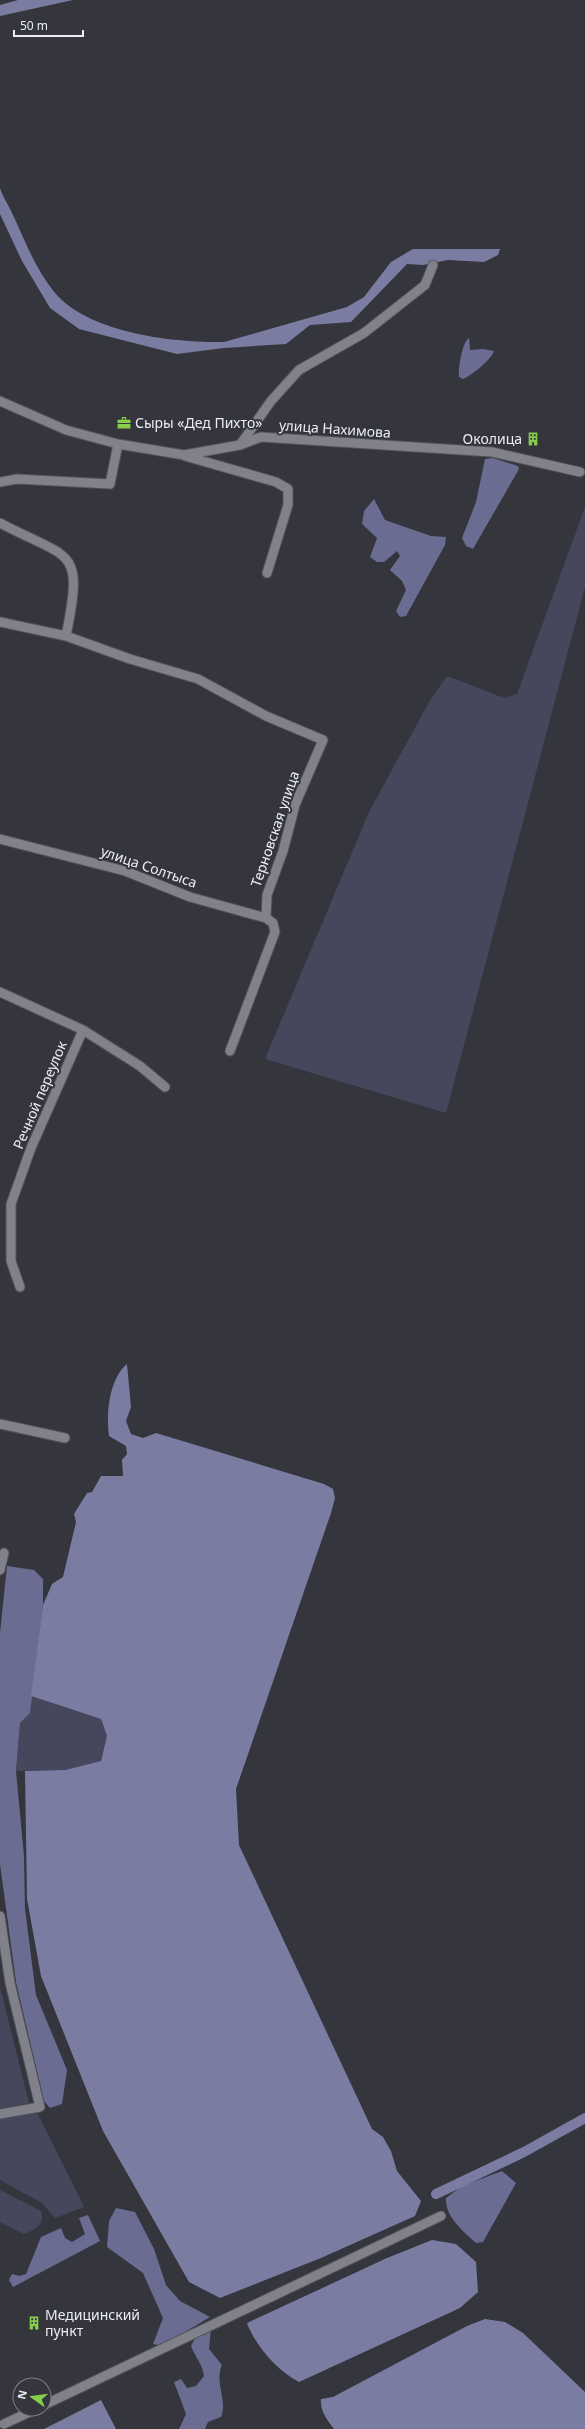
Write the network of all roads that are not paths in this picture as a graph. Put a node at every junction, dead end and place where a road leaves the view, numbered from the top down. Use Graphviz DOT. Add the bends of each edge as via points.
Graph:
graph roads {
  1 [pos="433,265"];
  2 [pos="0,401"];
  3 [pos="118,444"];
  4 [pos="240,445"];
  5 [pos="184,455"];
  6 [pos="580,472"];
  7 [pos="0,482"];
  8 [pos="0,523"];
  9 [pos="267,573"];
  10 [pos="0,622"];
  11 [pos="66,636"];
  12 [pos="0,839"];
  13 [pos="266,918"];
  14 [pos="0,992"];
  15 [pos="83,1030"];
  16 [pos="230,1051"];
  17 [pos="165,1087"];
  18 [pos="20,1287"];
  19 [pos="0,1424"];
  20 [pos="65,1438"];
  21 [pos="4,1553"];
  22 [pos="0,1570"];
  23 [pos="0,1916"];
  24 [pos="0,2114"];
  25 [pos="441,2216"];
  26 [pos="52,2401"];
  27 [pos="18,2417"];
  28 [pos="4,2423"];
  1 -- 4 [label="street" via="425,285 364,333 299,370 271,401"];
  2 -- 3 [label="street, улица Нахимова" via="66,430"];
  3 -- 5 [label="street, улица Нахимова"];
  3 -- 7 [label="street" via="110,484 17,479"];
  4 -- 5 [label="street, улица Нахимова"];
  4 -- 6 [label="street, улица Нахимова" via="262,437 492,452"];
  5 -- 9 [label="street" via="276,482 288,489 288,505"];
  8 -- 11 [label="street" via="60,552 69,559 75,585"];
  10 -- 11 [label="street, Терновская улица"];
  11 -- 13 [label="street, Терновская улица" via="130,659 198,679 266,716 323,740 295,805 283,851 267,895"];
  12 -- 13 [label="street, улица Солтыса" via="125,871 190,897"];
  13 -- 16 [label="street, Терновская улица" via="273,923 275,932"];
  14 -- 15 [label="street, Речной переулок"];
  15 -- 17 [label="street, Речной переулок" via="140,1066"];
  15 -- 18 [label="street, Речной переулок" via="31,1148 11,1204 11,1261"];
  19 -- 20 [label="street"];
  21 -- 22 [label="street"];
  23 -- 24 [label="street" via="10,1983 40,2107"];
  25 -- 26 [label="street"];
  27 -- 28 [label="street"];
}
